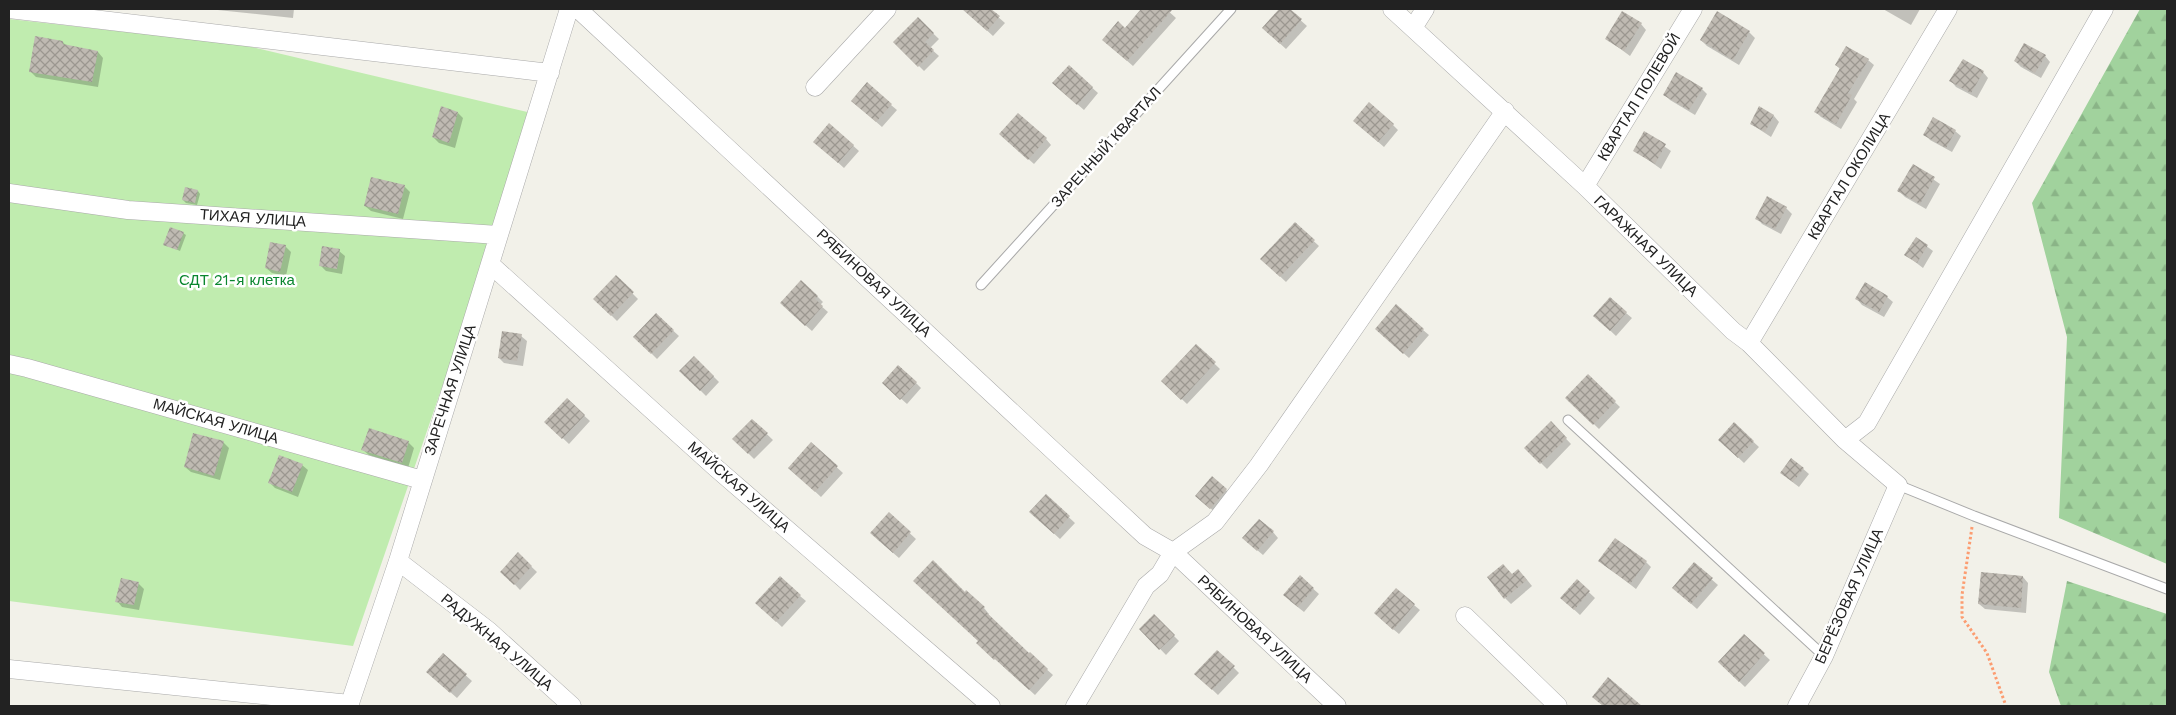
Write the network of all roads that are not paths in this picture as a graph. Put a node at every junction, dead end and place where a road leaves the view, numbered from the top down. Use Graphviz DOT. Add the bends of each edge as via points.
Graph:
graph roads {
  1 [pos="9,9"];
  2 [pos="570,9"];
  3 [pos="578,9"];
  4 [pos="887,9"];
  5 [pos="1231,9"];
  6 [pos="1392,9"];
  7 [pos="1425,9"];
  8 [pos="1693,9"];
  9 [pos="1948,9"];
  10 [pos="2104,9"];
  11 [pos="1414,28"];
  12 [pos="550,74"];
  13 [pos="815,87"];
  14 [pos="1506,111"];
  15 [pos="1585,186"];
  16 [pos="9,193"];
  17 [pos="498,235"];
  18 [pos="490,264"];
  19 [pos="981,285"];
  20 [pos="1749,343"];
  21 [pos="9,364"];
  22 [pos="1568,420"];
  23 [pos="1845,440"];
  24 [pos="422,480"];
  25 [pos="1898,485"];
  26 [pos="1173,552"];
  27 [pos="398,561"];
  28 [pos="2167,589"];
  29 [pos="1465,616"];
  30 [pos="1824,656"];
  31 [pos="9,669"];
  32 [pos="350,705"];
  33 [pos="572,706"];
  34 [pos="991,706"];
  35 [pos="1075,706"];
  36 [pos="1337,706"];
  37 [pos="1558,706"];
  38 [pos="1798,706"];
  1 -- 12 [label="street"];
  2 -- 12 [label="street, ЗАРЕЧНАЯ УЛИЦА"];
  3 -- 26 [label="street, РЯБИНОВАЯ УЛИЦА" via="1145,536"];
  4 -- 13 [label="street"];
  5 -- 19 [label="lane, ЗАРЕЧНЫЙ КВАРТАЛ"];
  6 -- 11 [label="street, ГАРАЖНАЯ УЛИЦА"];
  7 -- 11 [label="street"];
  8 -- 15 [label="street, КВАРТАЛ ПОЛЕВОЙ"];
  9 -- 20 [label="street, КВАРТАЛ ОКОЛИЦА"];
  10 -- 23 [label="street" via="1867,423"];
  11 -- 14 [label="street, ГАРАЖНАЯ УЛИЦА"];
  12 -- 17 [label="street, ЗАРЕЧНАЯ УЛИЦА"];
  14 -- 15 [label="street, ГАРАЖНАЯ УЛИЦА"];
  14 -- 26 [label="street" via="1259,466 1215,522"];
  15 -- 20 [label="street, ГАРАЖНАЯ УЛИЦА"];
  16 -- 17 [label="street, ТИХАЯ УЛИЦА" via="128,210"];
  17 -- 18 [label="street, ЗАРЕЧНАЯ УЛИЦА"];
  18 -- 24 [label="street, ЗАРЕЧНАЯ УЛИЦА"];
  18 -- 34 [label="street, МАЙСКАЯ УЛИЦА" via="716,468"];
  20 -- 23 [label="street, ГАРАЖНАЯ УЛИЦА"];
  21 -- 24 [label="street, МАЙСКАЯ УЛИЦА"];
  22 -- 30 [label="lane"];
  23 -- 25 [label="street, ГАРАЖНАЯ УЛИЦА"];
  24 -- 27 [label="street, ЗАРЕЧНАЯ УЛИЦА"];
  25 -- 28 [label="lane"];
  25 -- 30 [label="street, БЕРЁЗОВАЯ УЛИЦА"];
  26 -- 35 [label="street" via="1160,574 1146,586"];
  26 -- 36 [label="street, РЯБИНОВАЯ УЛИЦА"];
  27 -- 32 [label="street, ЗАРЕЧНАЯ УЛИЦА"];
  27 -- 33 [label="street, РАДУЖНАЯ УЛИЦА" via="490,631"];
  29 -- 37 [label="street"];
  30 -- 38 [label="street, БЕРЁЗОВАЯ УЛИЦА"];
  31 -- 32 [label="street"];
}
